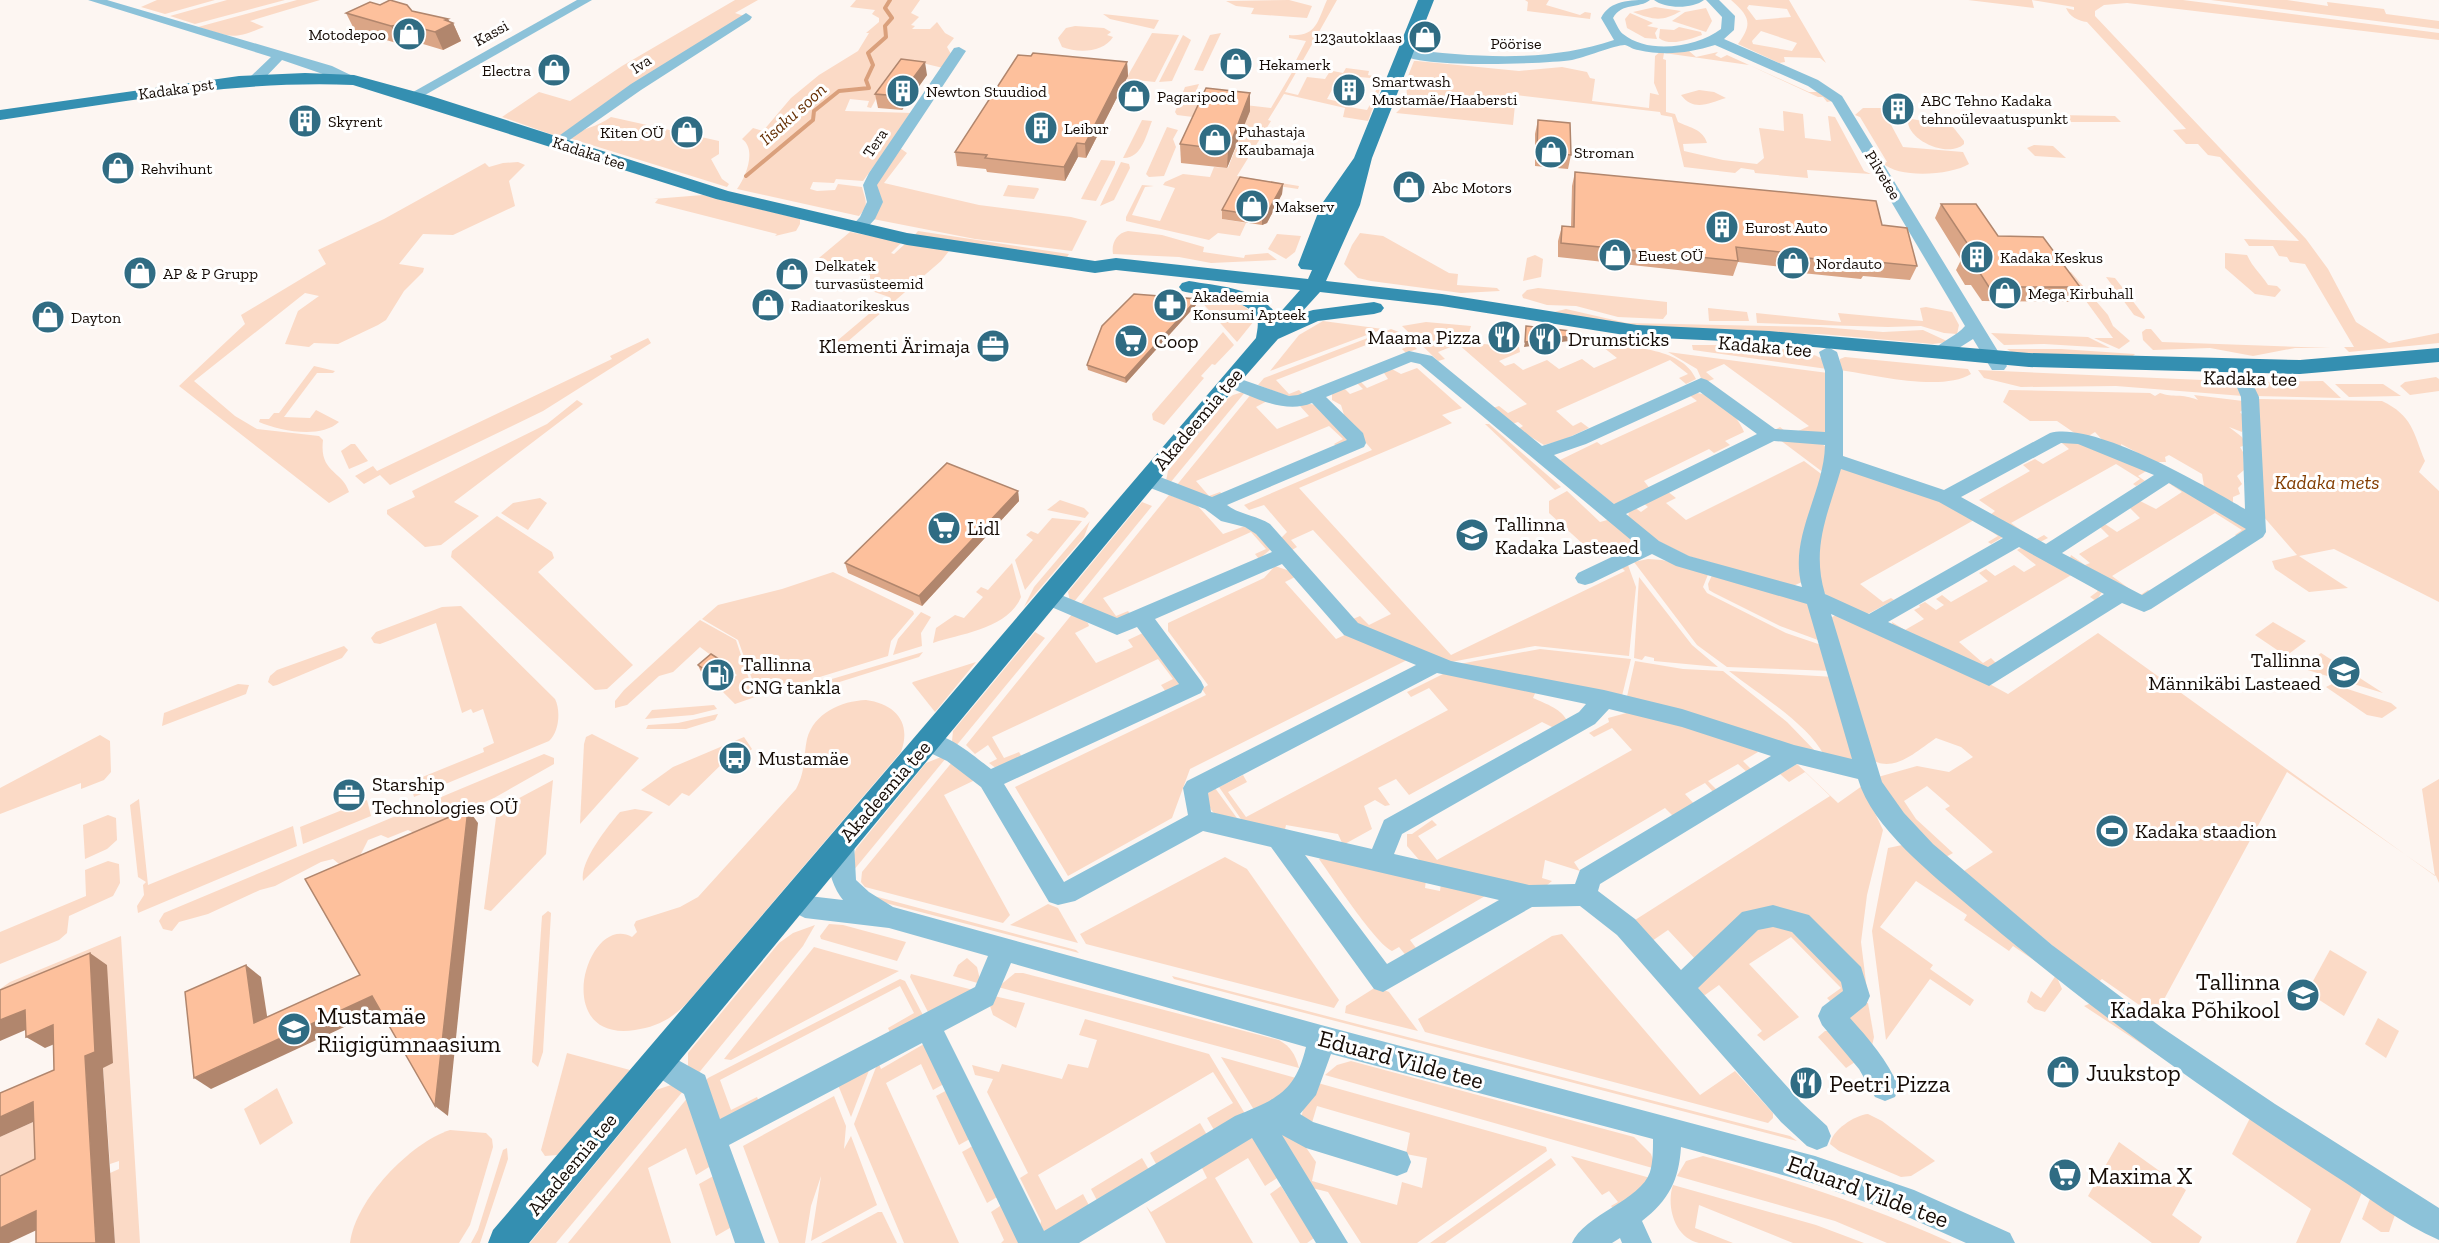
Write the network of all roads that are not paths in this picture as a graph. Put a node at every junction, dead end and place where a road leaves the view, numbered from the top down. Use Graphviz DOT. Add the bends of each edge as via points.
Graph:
graph roads {
  1 [pos="94,0"];
  2 [pos="586,0"];
  3 [pos="1426,0"];
  4 [pos="1644,0"];
  5 [pos="1660,0"];
  6 [pos="1698,0"];
  7 [pos="1712,0"];
  8 [pos="746,17"];
  9 [pos="1626,40"];
  10 [pos="1718,41"];
  11 [pos="959,51"];
  12 [pos="1405,53"];
  13 [pos="279,56"];
  14 [pos="255,80"];
  15 [pos="354,80"];
  16 [pos="413,96"];
  17 [pos="0,115"];
  18 [pos="556,143"];
  19 [pos="858,228"];
  20 [pos="1324,247"];
  21 [pos="1095,267"];
  22 [pos="1156,268"];
  23 [pos="1247,278"];
  24 [pos="1136,279"];
  25 [pos="1190,287"];
  26 [pos="1302,291"];
  27 [pos="1378,301"];
  28 [pos="1974,326"];
  29 [pos="1266,341"];
  30 [pos="1831,347"];
  31 [pos="1942,351"];
  32 [pos="2439,355"];
  33 [pos="1996,361"];
  34 [pos="2439,368"];
  35 [pos="2380,369"];
  36 [pos="2245,373"];
  37 [pos="1229,381"];
  38 [pos="1314,395"];
  39 [pos="1771,435"];
  40 [pos="1834,449"];
  41 [pos="1540,453"];
  42 [pos="2169,474"];
  43 [pos="1147,479"];
  44 [pos="1946,498"];
  45 [pos="1212,504"];
  46 [pos="1612,513"];
  47 [pos="2255,524"];
  48 [pos="2018,538"];
  49 [pos="1652,546"];
  50 [pos="2048,552"];
  51 [pos="1284,555"];
  52 [pos="1585,578"];
  53 [pos="2120,594"];
  54 [pos="1049,598"];
  55 [pos="1816,599"];
  56 [pos="1142,618"];
  57 [pos="1870,623"];
  58 [pos="1436,664"];
  59 [pos="1604,699"];
  60 [pos="928,741"];
  61 [pos="1794,753"];
  62 [pos="1867,772"];
  63 [pos="989,780"];
  64 [pos="1201,820"];
  65 [pos="1279,838"];
  66 [pos="842,842"];
  67 [pos="1379,862"];
  68 [pos="1585,895"];
  69 [pos="1529,896"];
  70 [pos="794,900"];
  71 [pos="889,917"];
  72 [pos="1003,950"];
  73 [pos="1680,988"];
  74 [pos="927,1025"];
  75 [pos="1321,1038"];
  76 [pos="658,1062"];
  77 [pos="1885,1087"];
  78 [pos="1267,1119"];
  79 [pos="1668,1130"];
  80 [pos="1817,1136"];
  81 [pos="713,1138"];
  82 [pos="1398,1162"];
  83 [pos="1625,1216"];
  84 [pos="2439,1225"];
  85 [pos="506,1243"];
  86 [pos="750,1243"];
  87 [pos="1034,1243"];
  88 [pos="1051,1243"];
  89 [pos="1333,1243"];
  90 [pos="1587,1243"];
  91 [pos="1637,1243"];
  92 [pos="2000,1243"];
  1 -- 13 [label="street, Kadaka tee"];
  2 -- 16 [label="street, Kassi"];
  3 -- 12 [label="main road, Akadeemia tee"];
  4 -- 9 [label="street" via="1622,4 1609,13 1610,27"];
  5 -- 6 [label="street"];
  7 -- 10 [label="street" via="1725,11 1730,22 1725,36"];
  8 -- 18 [label="street, Iva"];
  9 -- 10 [label="street" via="1676,50"];
  9 -- 12 [label="street, Pöörise" via="1577,54 1530,61"];
  10 -- 28 [label="street, Pilvetee" via="1813,83 1837,99"];
  11 -- 19 [label="street, Tera" via="876,173 870,185 875,202"];
  12 -- 20 [label="main road, Akadeemia tee" via="1363,158 1356,190"];
  13 -- 14 [label="street"];
  13 -- 15 [label="street, Kadaka tee"];
  14 -- 15 [label="main road, Kadaka pst"];
  14 -- 17 [label="main road, Kadaka pst"];
  15 -- 16 [label="main road, Kadaka tee"];
  16 -- 18 [label="main road, Kadaka tee"];
  18 -- 19 [label="main road, Kadaka tee" via="722,195"];
  19 -- 21 [label="main road, Kadaka tee"];
  20 -- 23 [label="main road" via="1296,264"];
  20 -- 26 [label="main road, Akadeemia tee"];
  20 -- 27 [label="main road" via="1337,273"];
  21 -- 22 [label="main road, Kadaka tee" via="1116,264"];
  21 -- 24 [label="main road, Kadaka tee"];
  22 -- 23 [label="main road, Kadaka tee"];
  22 -- 24 [label="main road"];
  23 -- 26 [label="main road, Kadaka tee"];
  24 -- 25 [label="main road, Kadaka tee"];
  25 -- 26 [label="main road, Kadaka tee"];
  25 -- 29 [label="main road" via="1240,298 1262,309 1268,321"];
  26 -- 27 [label="main road, Kadaka tee"];
  26 -- 29 [label="main road, Akadeemia tee"];
  27 -- 29 [label="main road" via="1312,316"];
  27 -- 30 [label="main road, Kadaka tee"];
  28 -- 31 [label="street" via="1964,339"];
  28 -- 33 [label="street, Pilvetee"];
  29 -- 37 [label="main road, Akadeemia tee"];
  30 -- 31 [label="main road, Kadaka tee"];
  30 -- 33 [label="main road, Kadaka tee"];
  30 -- 40 [label="street"];
  31 -- 33 [label="main road, Kadaka tee"];
  32 -- 35 [label="main road, Kadaka tee"];
  33 -- 36 [label="main road, Kadaka tee"];
  34 -- 35 [label="main road, Kadaka tee"];
  35 -- 36 [label="main road, Kadaka tee"];
  36 -- 47 [label="street" via="2250,398"];
  37 -- 38 [label="street" via="1288,402"];
  37 -- 43 [label="main road, Akadeemia tee"];
  38 -- 41 [label="street" via="1409,356 1426,360"];
  38 -- 45 [label="street" via="1356,437 1357,443"];
  39 -- 40 [label="street"];
  39 -- 41 [label="street" via="1701,384 1579,440"];
  39 -- 46 [label="street"];
  40 -- 44 [label="street"];
  40 -- 55 [label="street" via="1808,547"];
  41 -- 46 [label="street"];
  42 -- 44 [label="street" via="2066,435"];
  42 -- 47 [label="street"];
  42 -- 50 [label="street"];
  43 -- 45 [label="street"];
  43 -- 54 [label="main road, Akadeemia tee"];
  44 -- 48 [label="street"];
  45 -- 51 [label="street" via="1228,516 1251,521 1263,529"];
  46 -- 49 [label="street"];
  47 -- 53 [label="street" via="2256,532 2251,537 2144,604"];
  48 -- 50 [label="street"];
  48 -- 57 [label="street"];
  49 -- 52 [label="street"];
  49 -- 55 [label="street" via="1683,561"];
  50 -- 53 [label="street"];
  51 -- 56 [label="street"];
  51 -- 58 [label="street" via="1351,629"];
  53 -- 57 [label="street" via="1989,677"];
  54 -- 56 [label="street" via="1117,627"];
  54 -- 60 [label="main road, Akadeemia tee"];
  55 -- 57 [label="street"];
  55 -- 62 [label="street"];
  56 -- 63 [label="street" via="1193,687"];
  58 -- 59 [label="street" via="1481,677"];
  58 -- 64 [label="street" via="1195,788"];
  59 -- 61 [label="street" via="1682,718"];
  59 -- 67 [label="street" via="1587,718 1392,827"];
  60 -- 63 [label="street" via="955,754"];
  60 -- 66 [label="main road, Akadeemia tee"];
  61 -- 62 [label="street"];
  61 -- 68 [label="street" via="1589,878"];
  62 -- 84 [label="street" via="1897,826 2081,985 2249,1104"];
  63 -- 64 [label="street" via="1058,894"];
  64 -- 65 [label="street"];
  65 -- 67 [label="street"];
  65 -- 69 [label="street" via="1383,980"];
  66 -- 70 [label="main road, Akadeemia tee"];
  66 -- 71 [label="street" via="844,884 852,896"];
  67 -- 69 [label="street"];
  68 -- 69 [label="street"];
  68 -- 73 [label="street" via="1626,927"];
  70 -- 71 [label="street, Eduard Vilde tee" via="805,907"];
  70 -- 76 [label="main road, Akadeemia tee"];
  71 -- 72 [label="street, Eduard Vilde tee"];
  72 -- 74 [label="street" via="984,996"];
  72 -- 75 [label="street, Eduard Vilde tee"];
  73 -- 77 [label="street" via="1751,920 1773,916 1800,923 1852,976 1857,996 1831,1016 1863,1052"];
  73 -- 80 [label="street"];
  74 -- 81 [label="street"];
  74 -- 87 [label="street"];
  75 -- 78 [label="street" via="1313,1078 1293,1104"];
  75 -- 79 [label="street, Eduard Vilde tee"];
  76 -- 81 [label="street" via="695,1085"];
  76 -- 85 [label="main road, Akadeemia tee"];
  78 -- 82 [label="street"];
  78 -- 88 [label="street" via="1245,1126"];
  78 -- 89 [label="street"];
  79 -- 83 [label="street" via="1665,1177 1656,1192"];
  79 -- 92 [label="street, Eduard Vilde tee" via="1815,1170 1914,1205"];
  81 -- 86 [label="street"];
  83 -- 90 [label="street"];
  83 -- 91 [label="street"];
}
